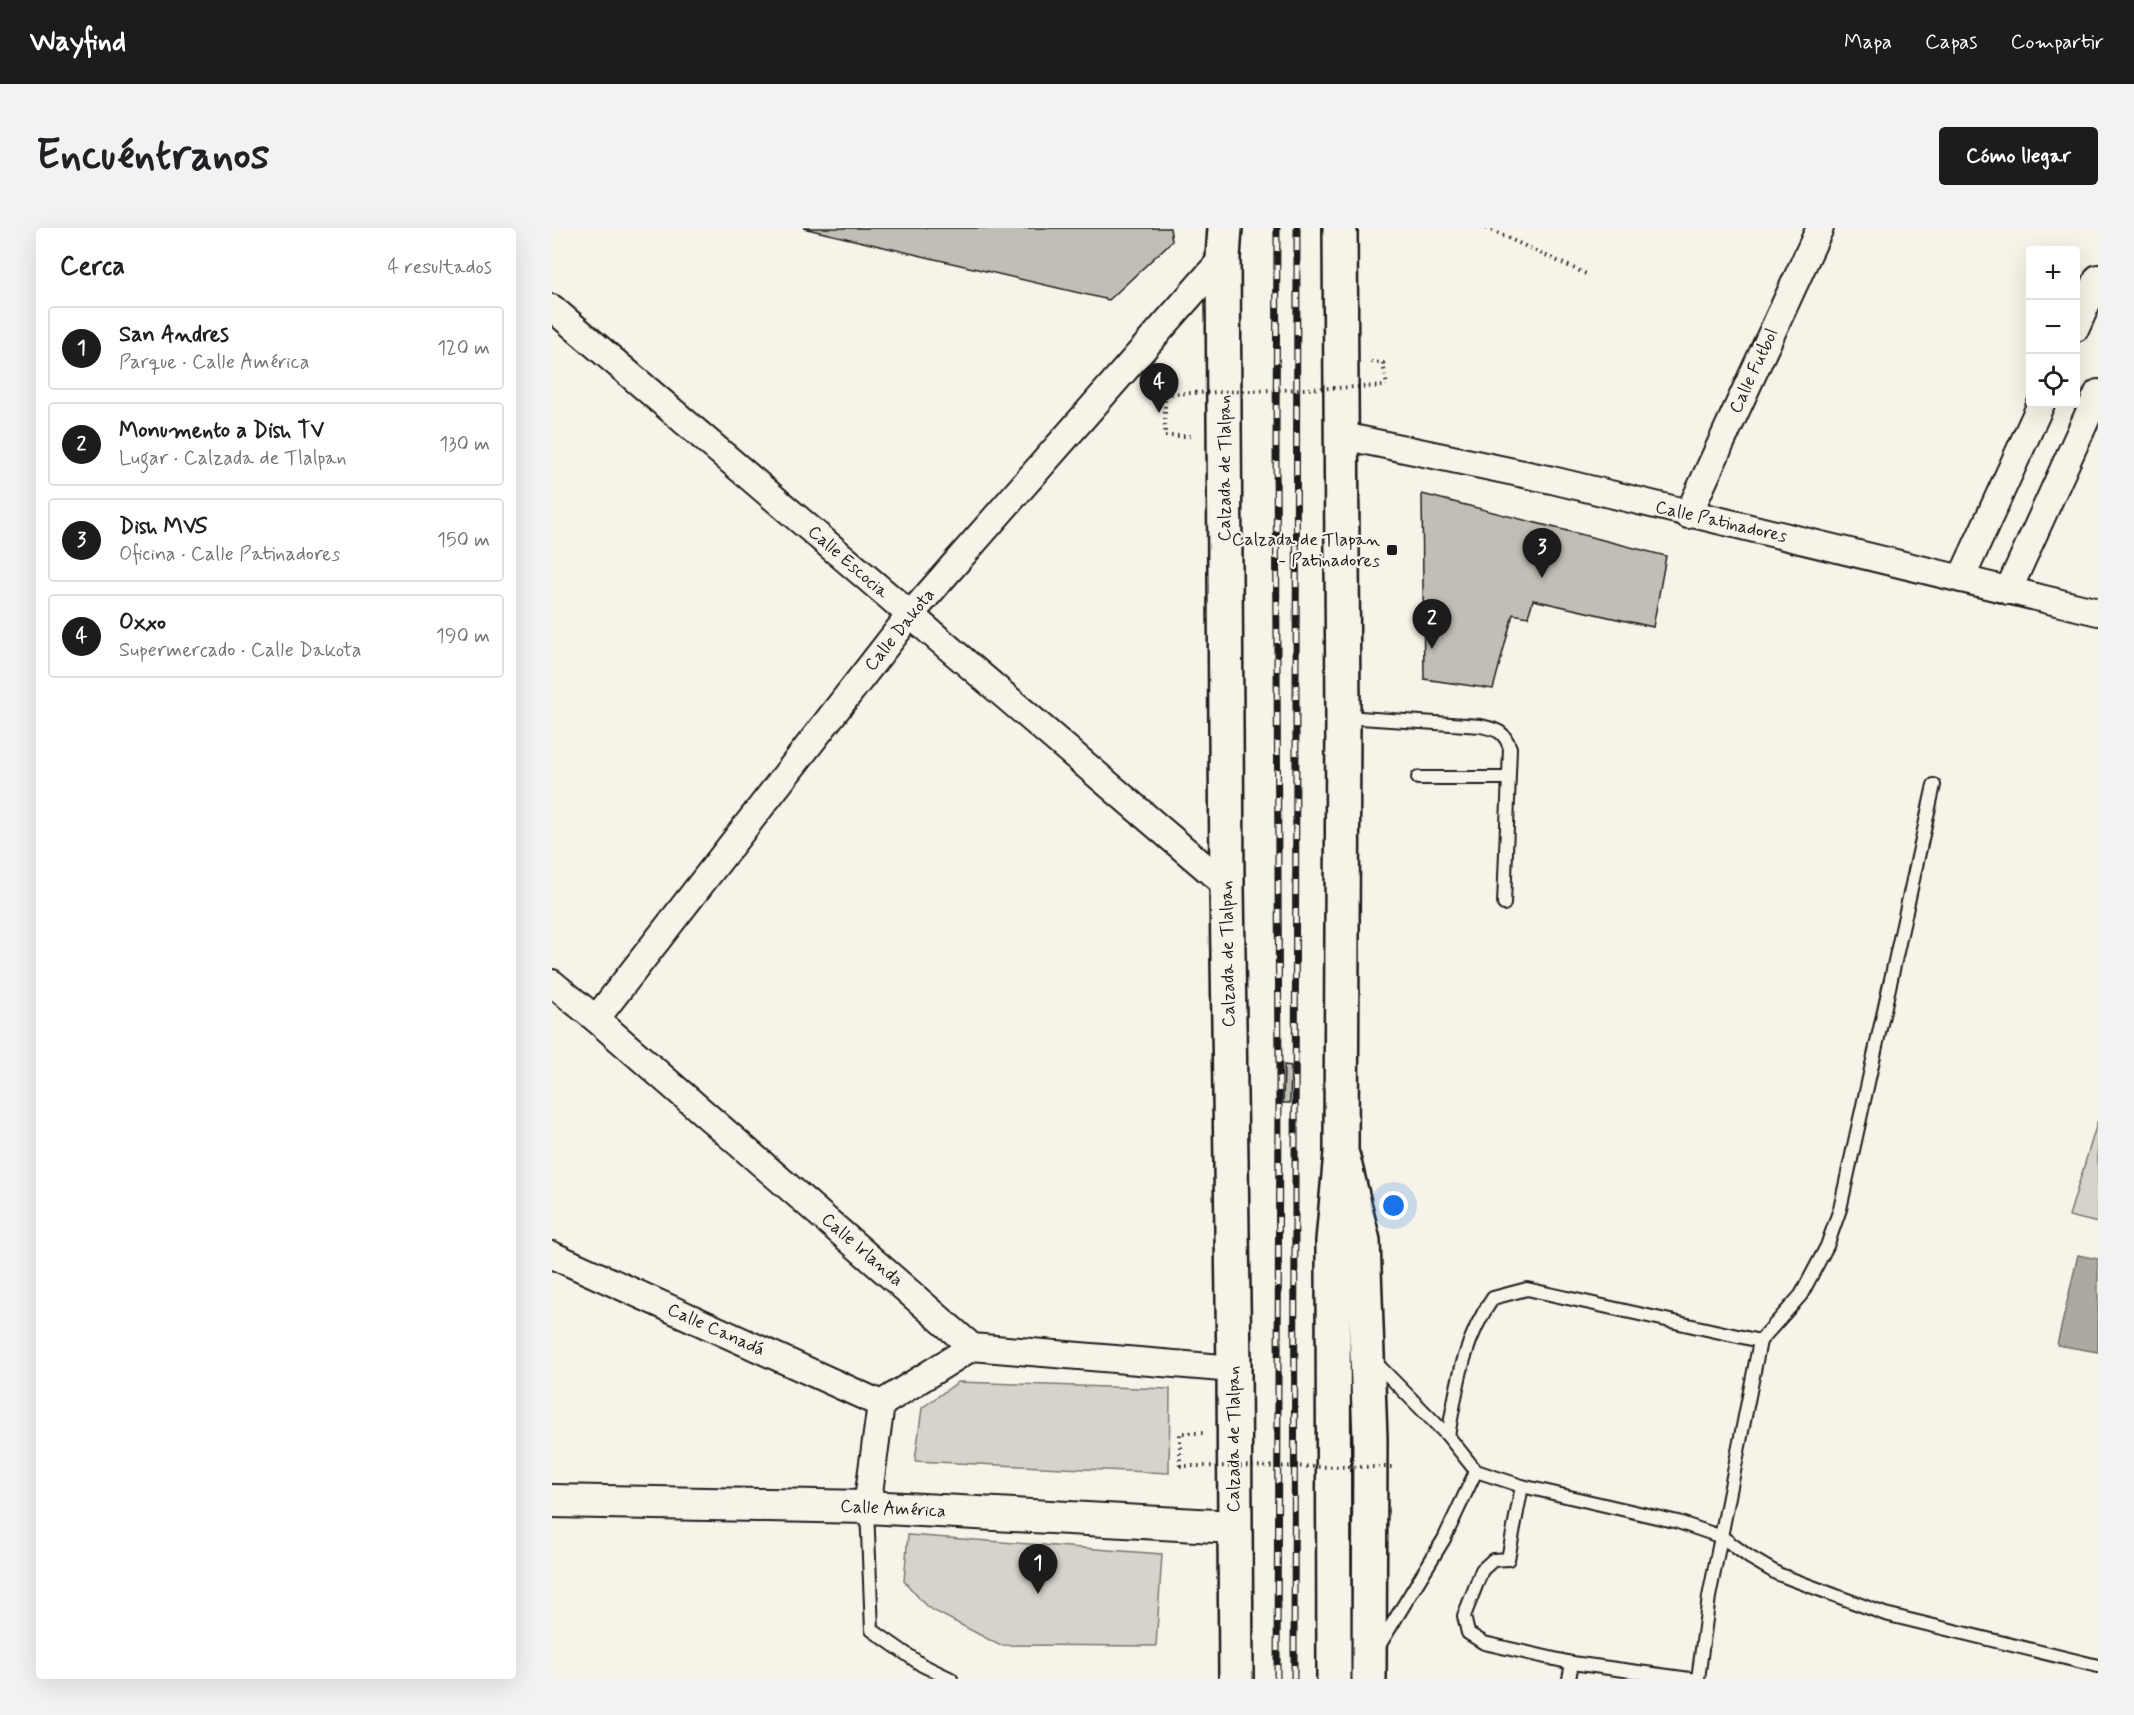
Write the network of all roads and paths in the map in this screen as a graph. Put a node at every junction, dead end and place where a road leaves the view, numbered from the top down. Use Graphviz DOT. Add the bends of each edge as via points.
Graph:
graph roads {
  1 [pos="1340,228"];
  2 [pos="1486,228"];
  3 [pos="1820,228"];
  4 [pos="1224,243"];
  5 [pos="1586,274"];
  6 [pos="2098,278"];
  7 [pos="552,308"];
  8 [pos="2080,319"];
  9 [pos="1383,363"];
  10 [pos="2098,393"];
  11 [pos="2039,408"];
  12 [pos="1165,436"];
  13 [pos="1343,436"];
  14 [pos="1688,515"];
  15 [pos="1961,579"];
  16 [pos="2008,591"];
  17 [pos="2098,612"];
  18 [pos="910,615"];
  19 [pos="1343,717"];
  20 [pos="1418,778"];
  21 [pos="1508,778"];
  22 [pos="1934,785"];
  23 [pos="1227,886"];
  24 [pos="1504,904"];
  25 [pos="552,982"];
  26 [pos="596,1019"];
  27 [pos="1341,1153"];
  28 [pos="552,1255"];
  29 [pos="1760,1341"];
  30 [pos="972,1347"];
  31 [pos="1366,1354"];
  32 [pos="1234,1369"];
  33 [pos="881,1404"];
  34 [pos="1180,1433"];
  35 [pos="1448,1436"];
  36 [pos="1394,1467"];
  37 [pos="1476,1471"];
  38 [pos="1522,1486"];
  39 [pos="552,1501"];
  40 [pos="867,1507"];
  41 [pos="1234,1527"];
  42 [pos="1722,1537"];
  43 [pos="1572,1664"];
  44 [pos="2098,1666"];
  45 [pos="1369,1671"];
  46 [pos="951,1679"];
  47 [pos="1236,1679"];
  48 [pos="1334,1679"];
  49 [pos="1569,1679"];
  50 [pos="1690,1679"];
  51 [pos="1698,1679"];
  1 -- 13 [label="main road"];
  2 -- 5 [label="path"];
  3 -- 14 [label="street, Calle Futbol"];
  4 -- 18 [label="street, Calle Dakota"];
  4 -- 23 [label="main road, Calzada de Tlalpan"];
  6 -- 8 [label="street"];
  7 -- 18 [label="street, Calle Escocia"];
  9 -- 12 [label="path, bridge" via="1387,386 1165,394"];
  10 -- 16 [label="street"];
  11 -- 15 [label="street"];
  13 -- 14 [label="street, Calle Patinadores" via="1552,480"];
  13 -- 19 [label="main road"];
  14 -- 15 [label="street, Calle Patinadores"];
  15 -- 16 [label="street, Calle Patinadores"];
  16 -- 17 [label="street, Calle Patinadores"];
  18 -- 23 [label="street, Calle Escocia"];
  18 -- 26 [label="street, Calle Dakota"];
  19 -- 21 [label="lane" via="1496,730 1506,737 1510,748"];
  19 -- 27 [label="main road"];
  20 -- 21 [label="lane"];
  21 -- 24 [label="lane"];
  22 -- 29 [label="lane" via="1840,1209 1827,1246 1801,1295"];
  23 -- 32 [label="main road, Calzada de Tlalpan"];
  25 -- 26 [label="street, Calle Irlanda"];
  26 -- 30 [label="street, Calle Irlanda"];
  27 -- 31 [label="main road" via="1364,1241"];
  27 -- 48 [label="main road" via="1333,1241"];
  28 -- 33 [label="street, Calle Canadá"];
  29 -- 35 [label="lane" via="1527,1289 1493,1298 1467,1344"];
  29 -- 42 [label="lane"];
  30 -- 32 [label="street"];
  30 -- 33 [label="street"];
  31 -- 35 [label="lane"];
  31 -- 45 [label="main road" via="1370,1450"];
  32 -- 41 [label="main road, Calzada de Tlalpan"];
  33 -- 40 [label="street"];
  34 -- 36 [label="path, bridge" via="1180,1466"];
  35 -- 37 [label="lane"];
  37 -- 38 [label="lane"];
  37 -- 45 [label="lane" via="1444,1539"];
  38 -- 42 [label="lane" via="1678,1522"];
  38 -- 43 [label="lane" via="1508,1559 1493,1560 1482,1570 1464,1616 1468,1633 1484,1643"];
  39 -- 40 [label="street, Calle América"];
  40 -- 41 [label="street, Calle América"];
  40 -- 46 [label="lane" via="872,1630 922,1665"];
  41 -- 47 [label="main road, Calzada de Tlalpan"];
  42 -- 44 [label="lane" via="1778,1574 1885,1614"];
  42 -- 51 [label="lane"];
  43 -- 49 [label="lane"];
  43 -- 50 [label="lane"];
}
